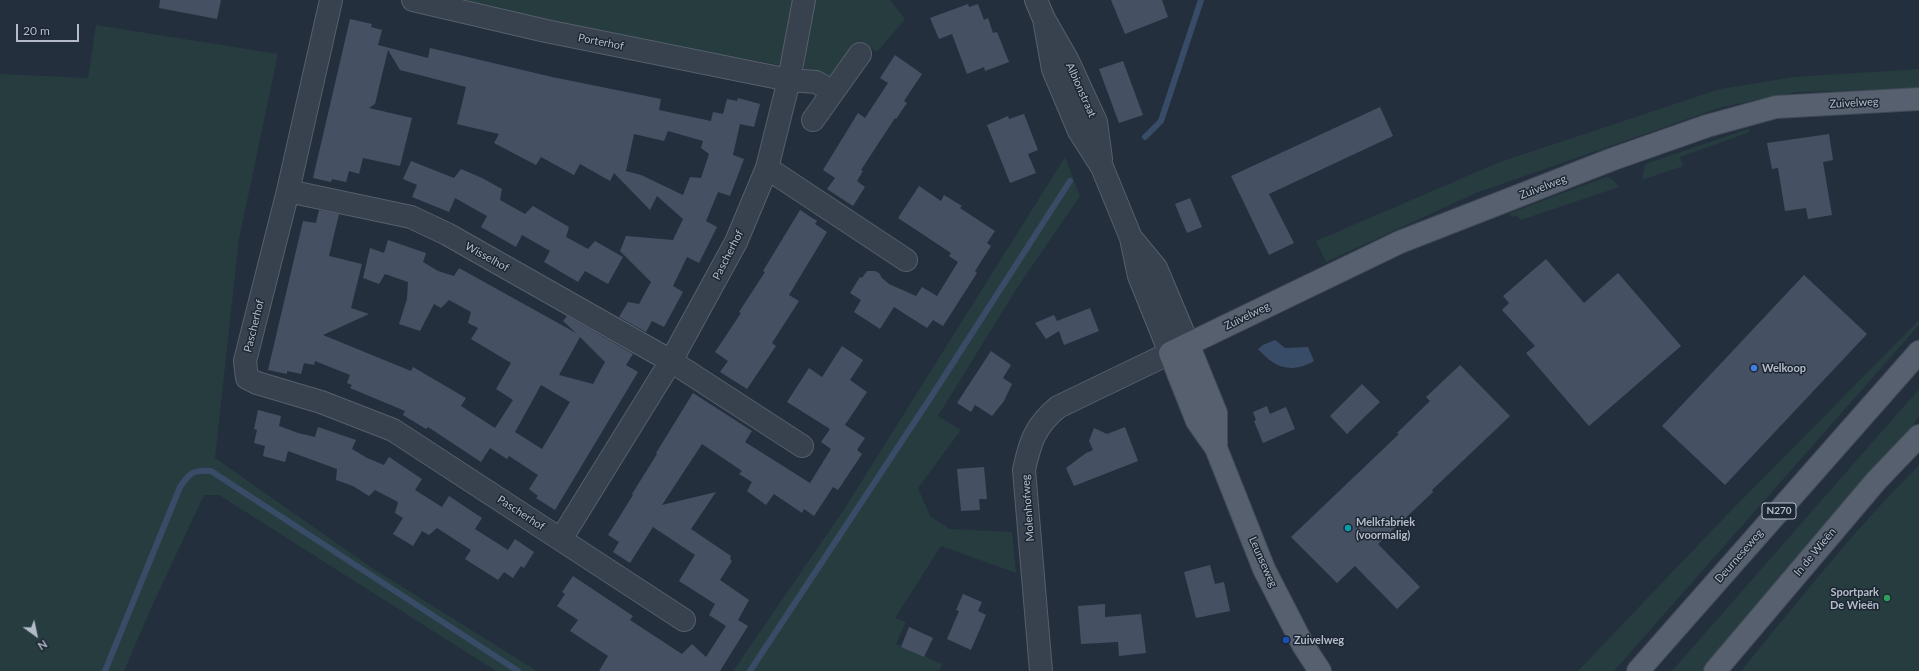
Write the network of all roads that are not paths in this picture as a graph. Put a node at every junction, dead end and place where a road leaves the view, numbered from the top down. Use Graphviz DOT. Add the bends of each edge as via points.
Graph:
graph roads {
  1 [pos="331,0"];
  2 [pos="413,0"];
  3 [pos="804,0"];
  4 [pos="1040,9"];
  5 [pos="860,54"];
  6 [pos="790,80"];
  7 [pos="833,92"];
  8 [pos="1919,99"];
  9 [pos="813,120"];
  10 [pos="767,168"];
  11 [pos="288,191"];
  12 [pos="906,260"];
  13 [pos="1179,348"];
  14 [pos="1919,352"];
  15 [pos="671,360"];
  16 [pos="1919,436"];
  17 [pos="802,446"];
  18 [pos="560,539"];
  19 [pos="684,620"];
  20 [pos="1041,671"];
  21 [pos="1320,671"];
  22 [pos="1638,671"];
  23 [pos="1715,671"];
  1 -- 11 [label="street, Pascherhof"];
  2 -- 6 [label="street, Porterhof" via="546,31"];
  3 -- 6 [label="street, Pascherhof"];
  4 -- 13 [label="street, Albionstraat" via="1096,122 1102,167 1131,238 1139,276"];
  5 -- 7 [label="street"];
  6 -- 7 [label="street" via="816,82"];
  6 -- 10 [label="street, Pascherhof"];
  7 -- 9 [label="street"];
  8 -- 13 [label="main road, Zuivelweg" via="1776,107 1707,126 1400,242"];
  10 -- 12 [label="street"];
  10 -- 15 [label="street, Pascherhof" via="736,242"];
  11 -- 15 [label="street, Wisselhof" via="411,217 447,234"];
  11 -- 18 [label="street, Pascherhof" via="245,361 247,378 257,384 321,402 393,430"];
  13 -- 20 [label="street, Molenhofweg" via="1058,407 1045,418 1035,433 1024,470"];
  13 -- 21 [label="main road, Leunseweg" via="1198,422 1216,448 1264,570 1303,645"];
  14 -- 22 [label="main road, Deurneseweg / N270"];
  15 -- 17 [label="street"];
  15 -- 18 [label="street, Pascherhof"];
  16 -- 23 [label="main road, In de Wieën" via="1876,481"];
  18 -- 19 [label="street, Pascherhof"];
}
